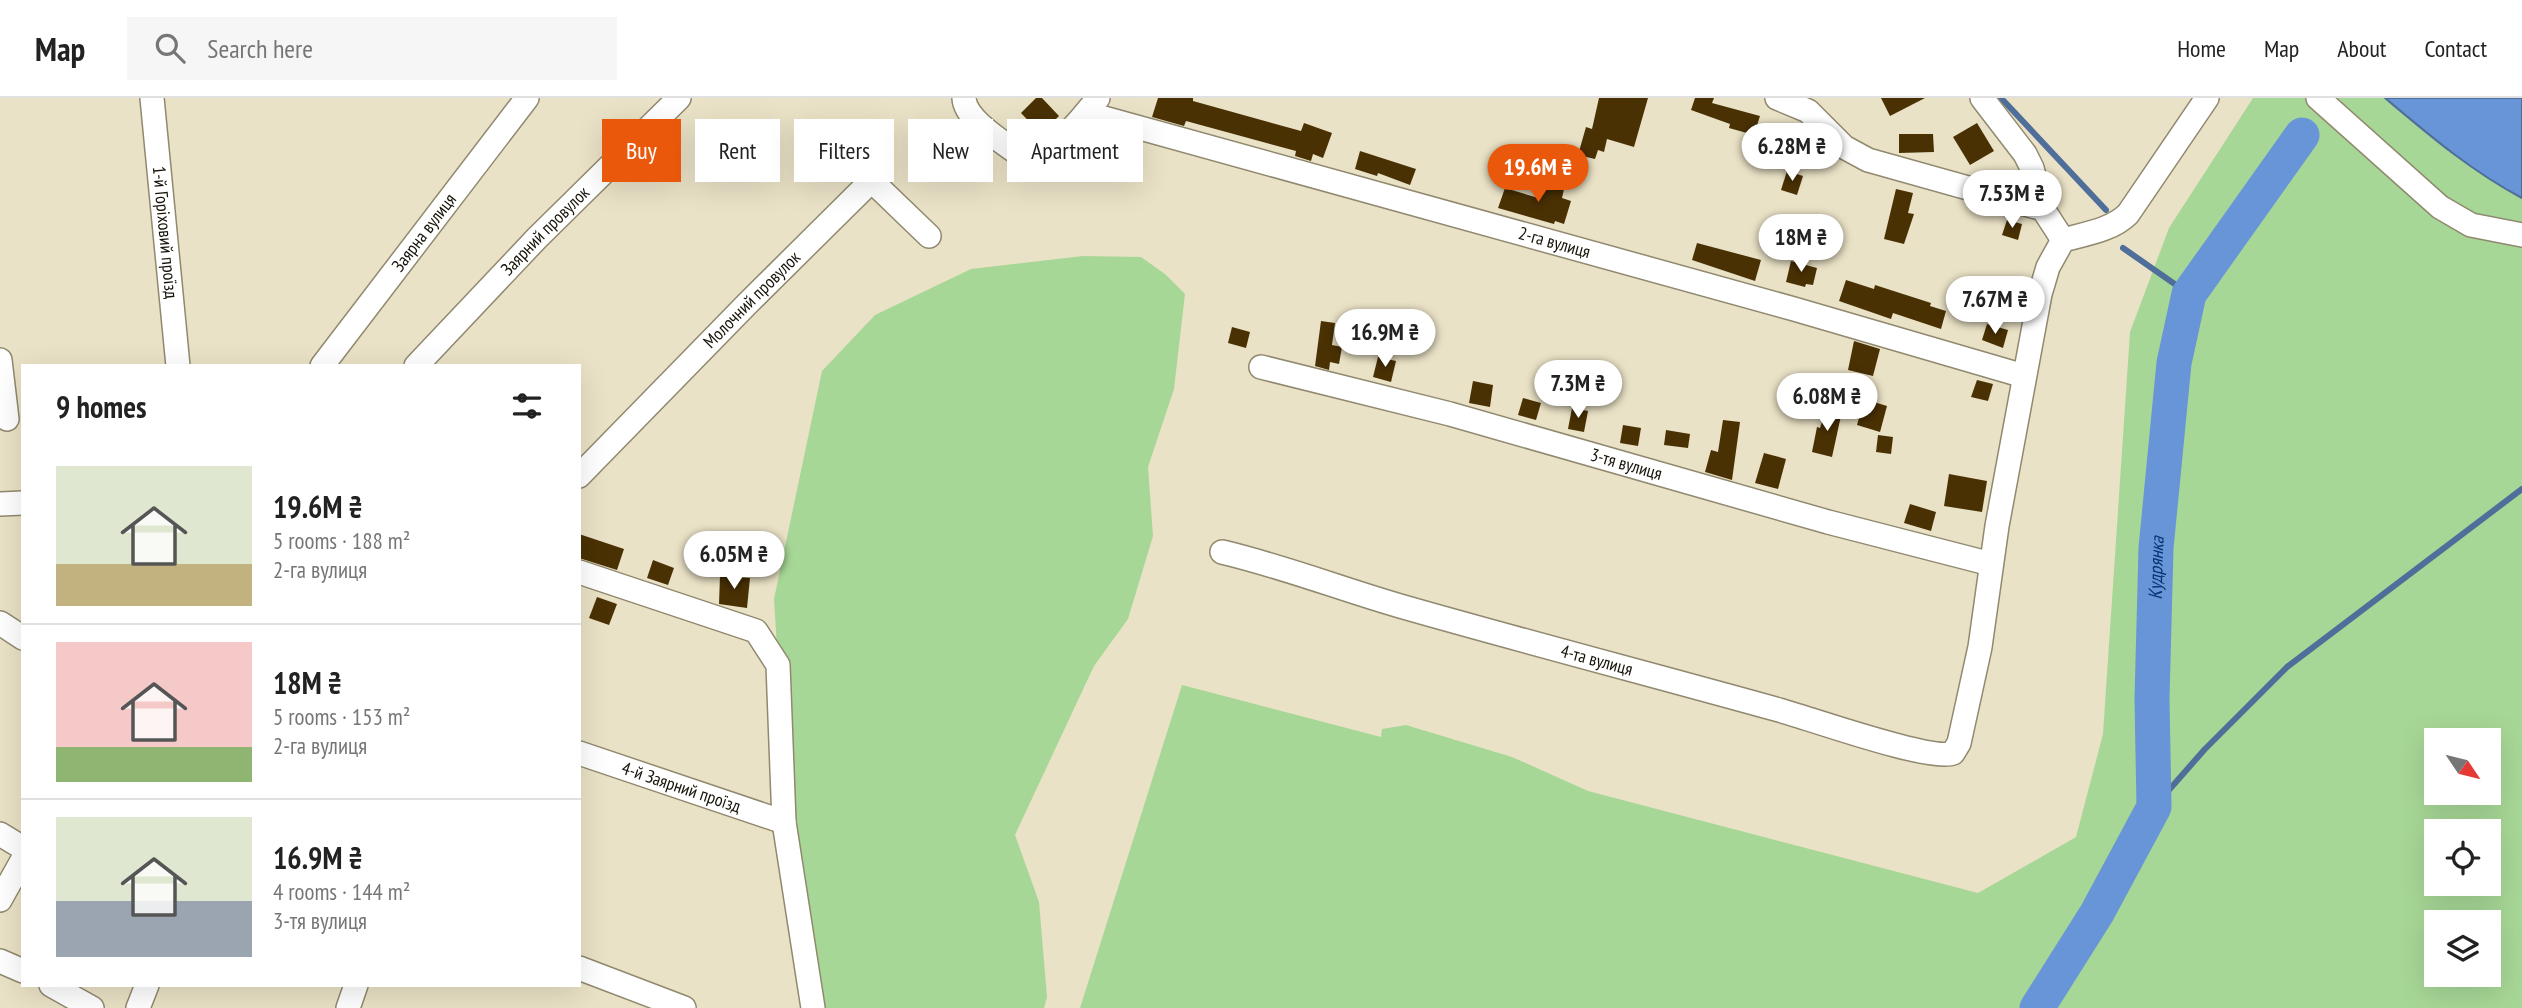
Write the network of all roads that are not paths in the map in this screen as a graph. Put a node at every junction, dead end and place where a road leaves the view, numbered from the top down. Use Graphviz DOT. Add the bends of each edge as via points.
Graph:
graph roads {
  1 [pos="152,98"];
  2 [pos="527,98"];
  3 [pos="679,98"];
  4 [pos="964,98"];
  5 [pos="1777,98"];
  6 [pos="1982,98"];
  7 [pos="2207,98"];
  8 [pos="2318,98"];
  9 [pos="1092,106"];
  10 [pos="2043,209"];
  11 [pos="2522,235"];
  12 [pos="929,236"];
  13 [pos="2063,240"];
  14 [pos="0,360"];
  15 [pos="178,364"];
  16 [pos="324,364"];
  17 [pos="418,364"];
  18 [pos="1261,367"];
  19 [pos="2024,376"];
  20 [pos="10,419"];
  21 [pos="581,474"];
  22 [pos="21,503"];
  23 [pos="0,504"];
  24 [pos="1222,552"];
  25 [pos="1991,564"];
  26 [pos="581,573"];
  27 [pos="0,623"];
  28 [pos="21,637"];
  29 [pos="581,753"];
  30 [pos="784,822"];
  31 [pos="0,834"];
  32 [pos="21,847"];
  33 [pos="21,863"];
  34 [pos="0,900"];
  35 [pos="0,961"];
  36 [pos="581,969"];
  37 [pos="21,970"];
  38 [pos="55,987"];
  39 [pos="146,987"];
  40 [pos="355,987"];
  41 [pos="92,1008"];
  42 [pos="138,1008"];
  43 [pos="348,1008"];
  44 [pos="684,1008"];
  45 [pos="813,1008"];
  1 -- 15 [label="street, 1-й Горіховий проїзд"];
  2 -- 16 [label="street, Заярна вулиця"];
  3 -- 17 [label="street, Заярний провулок"];
  4 -- 9 [label="street" via="974,119 1024,158 1051,147"];
  5 -- 10 [label="street" via="1808,111 1844,147 1868,160"];
  6 -- 10 [label="street" via="2025,154"];
  7 -- 13 [label="street" via="2123,219"];
  8 -- 11 [label="street" via="2440,207 2471,225"];
  9 -- 19 [label="street, 2-га вулиця"];
  10 -- 13 [label="street"];
  12 -- 21 [label="street, Молочний провулок" via="875,184 867,186"];
  13 -- 19 [label="street" via="2045,274"];
  14 -- 20 [label="street"];
  18 -- 25 [label="street, 3-тя вулиця" via="1450,414"];
  19 -- 25 [label="street"];
  22 -- 23 [label="street"];
  24 -- 25 [label="street, 4-та вулиця" via="1916,750 1949,755 1957,749 1962,733"];
  26 -- 30 [label="street" via="756,631 778,665"];
  27 -- 28 [label="street"];
  29 -- 30 [label="street, 4-й Заярний проїзд"];
  30 -- 45 [label="street"];
  31 -- 32 [label="street"];
  33 -- 34 [label="street"];
  35 -- 37 [label="street"];
  36 -- 44 [label="street"];
  38 -- 41 [label="street"];
  39 -- 42 [label="street"];
  40 -- 43 [label="street"];
}
